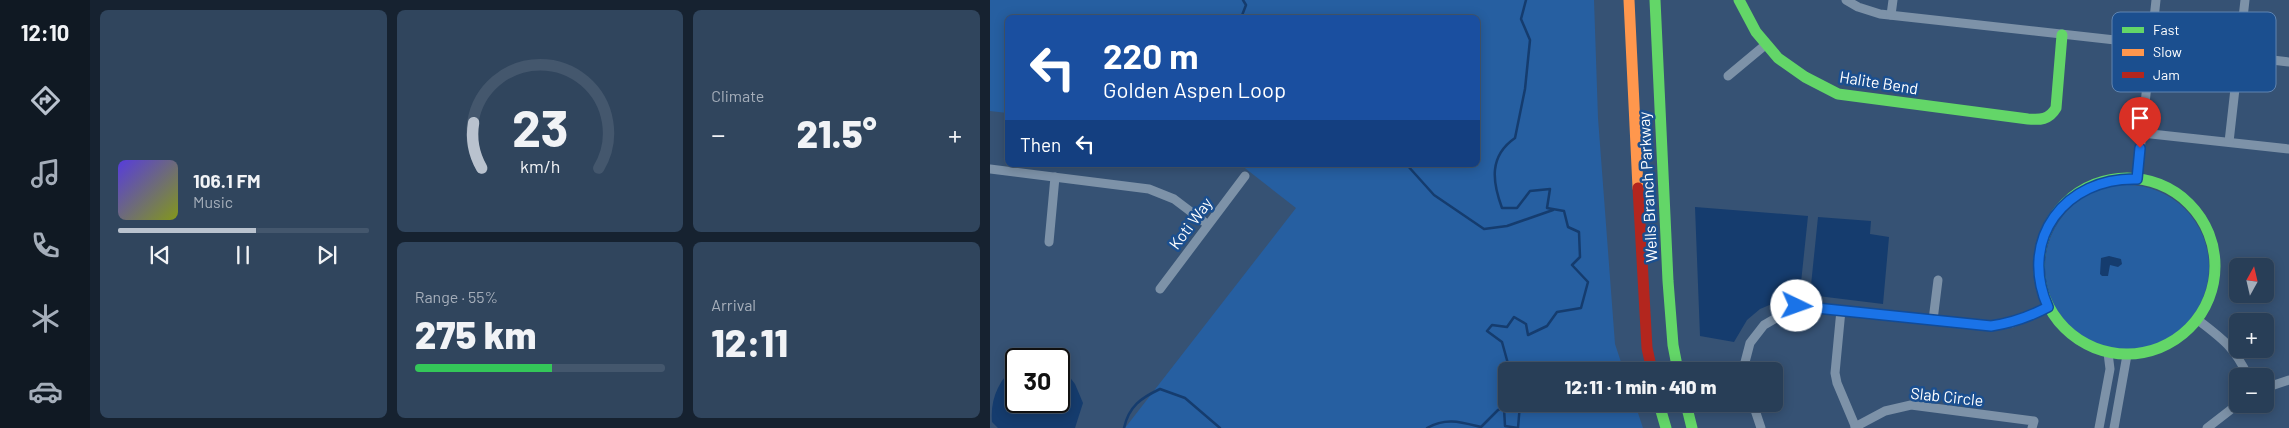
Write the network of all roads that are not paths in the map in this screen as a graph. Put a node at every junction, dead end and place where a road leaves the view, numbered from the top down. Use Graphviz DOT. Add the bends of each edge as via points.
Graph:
graph roads {
  1 [pos="1629,0"];
  2 [pos="1655,0"];
  3 [pos="1739,0"];
  4 [pos="1846,0"];
  5 [pos="1893,0"];
  6 [pos="1891,15"];
  7 [pos="2062,35"];
  8 [pos="2112,40"];
  9 [pos="1764,46"];
  10 [pos="2276,60"];
  11 [pos="2289,62"];
  12 [pos="1728,76"];
  13 [pos="2147,92"];
  14 [pos="2234,92"];
  15 [pos="2142,133"];
  16 [pos="2229,142"];
  17 [pos="2289,149"];
  18 [pos="990,170"];
  19 [pos="1245,176"];
  20 [pos="1055,177"];
  21 [pos="2137,179"];
  22 [pos="1208,224"];
  23 [pos="1049,242"];
  24 [pos="1938,280"];
  25 [pos="1160,289"];
  26 [pos="2048,307"];
  27 [pos="1841,310"];
  28 [pos="1933,320"];
  29 [pos="2198,320"];
  30 [pos="2108,353"];
  31 [pos="2127,355"];
  32 [pos="1650,362"];
  33 [pos="1676,362"];
  34 [pos="1745,362"];
  35 [pos="2244,368"];
  36 [pos="2289,380"];
  37 [pos="2274,385"];
  38 [pos="2229,411"];
  39 [pos="1661,412"];
  40 [pos="1688,412"];
  41 [pos="1755,412"];
  42 [pos="1855,427"];
  43 [pos="1666,428"];
  44 [pos="1692,428"];
  45 [pos="1760,428"];
  46 [pos="2032,428"];
  47 [pos="2098,428"];
  48 [pos="2114,428"];
  49 [pos="2207,428"];
  1 -- 32 [label="street, Wells Branch Parkway"];
  2 -- 33 [label="street, Wells Branch Parkway" via="1668,281"];
  3 -- 9 [label="street, Halite Bend"];
  4 -- 6 [label="street" via="1870,11"];
  5 -- 6 [label="street"];
  6 -- 7 [label="street"];
  7 -- 8 [label="street"];
  7 -- 9 [label="street, Halite Bend" via="2056,108 2043,121 1838,94 1813,83"];
  9 -- 12 [label="street"];
  10 -- 11 [label="street"];
  13 -- 15 [label="street"];
  14 -- 16 [label="street"];
  15 -- 16 [label="street"];
  15 -- 21 [label="street"];
  16 -- 17 [label="street"];
  18 -- 20 [label="street"];
  19 -- 22 [label="street, Koti Way"];
  20 -- 22 [label="street" via="1155,190 1174,199"];
  20 -- 23 [label="street"];
  21 -- 26 [label="street" via="2108,180 2087,188 2069,200 2050,222 2038,264"];
  21 -- 29 [label="street" via="2168,188 2182,197 2194,208 2211,236 2215,252 2214,285"];
  22 -- 25 [label="street, Koti Way"];
  24 -- 28 [label="street"];
  26 -- 28 [label="street" via="2012,323 1991,326"];
  26 -- 30 [label="street" via="2079,341"];
  27 -- 28 [label="street"];
  27 -- 34 [label="street" via="1797,306 1764,325 1750,343"];
  27 -- 42 [label="street" via="1835,373"];
  29 -- 31 [label="street" via="2168,345 2150,352"];
  29 -- 35 [label="street" via="2226,341"];
  30 -- 31 [label="street"];
  30 -- 47 [label="street" via="2110,370"];
  31 -- 48 [label="street"];
  36 -- 37 [label="street"];
  38 -- 49 [label="street"];
  39 -- 43 [label="street"];
  40 -- 44 [label="street"];
  41 -- 45 [label="street"];
  42 -- 46 [label="street, Slab Circle" via="1885,412 1911,405 2034,421"];
}
